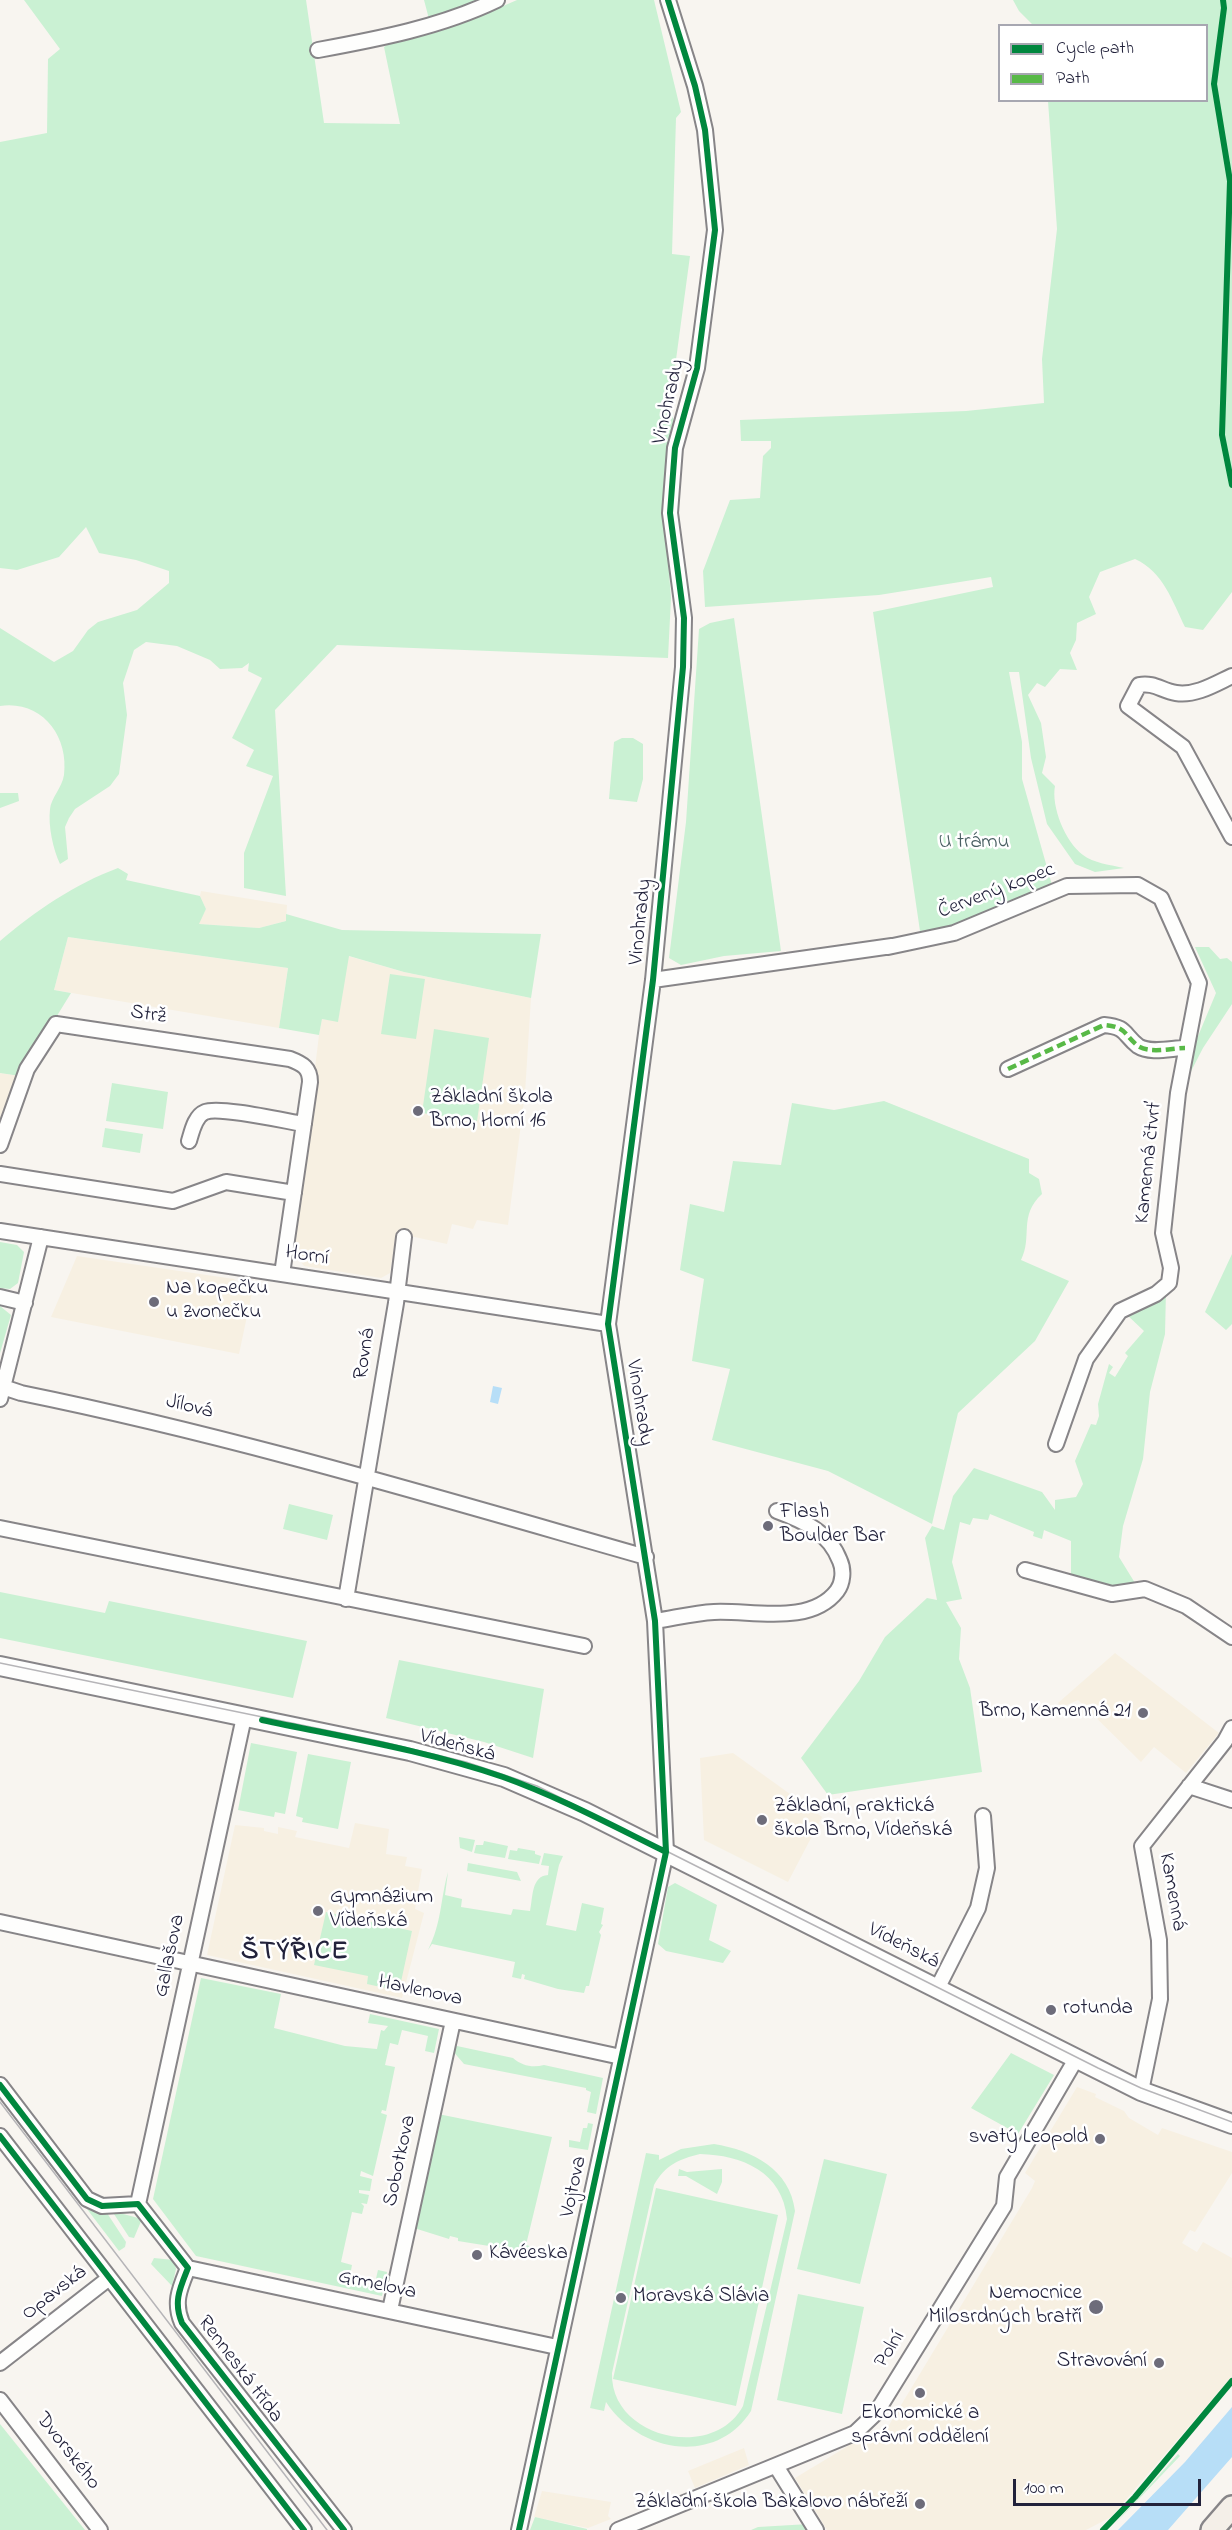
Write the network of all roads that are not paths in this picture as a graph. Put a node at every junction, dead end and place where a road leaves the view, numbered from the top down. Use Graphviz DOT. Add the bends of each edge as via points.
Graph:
graph roads {
  1 [pos="497,0"];
  2 [pos="668,0"];
  3 [pos="318,50"];
  4 [pos="1232,676"];
  5 [pos="1232,837"];
  6 [pos="653,980"];
  7 [pos="1185,1048"];
  8 [pos="1008,1070"];
  9 [pos="1178,1093"];
  10 [pos="304,1124"];
  11 [pos="189,1141"];
  12 [pos="0,1146"];
  13 [pos="0,1174"];
  14 [pos="294,1193"];
  15 [pos="0,1231"];
  16 [pos="41,1237"];
  17 [pos="404,1237"];
  18 [pos="282,1274"];
  19 [pos="397,1292"];
  20 [pos="0,1297"];
  21 [pos="25,1303"];
  22 [pos="608,1323"];
  23 [pos="1,1391"];
  24 [pos="1056,1444"];
  25 [pos="367,1478"];
  26 [pos="777,1511"];
  27 [pos="0,1528"];
  28 [pos="646,1557"];
  29 [pos="1025,1570"];
  30 [pos="346,1599"];
  31 [pos="655,1621"];
  32 [pos="1232,1636"];
  33 [pos="584,1646"];
  34 [pos="0,1666"];
  35 [pos="244,1717"];
  36 [pos="1232,1728"];
  37 [pos="1189,1786"];
  38 [pos="1232,1800"];
  39 [pos="983,1816"];
  40 [pos="666,1852"];
  41 [pos="0,1922"];
  42 [pos="191,1964"];
  43 [pos="937,1989"];
  44 [pos="453,2021"];
  45 [pos="621,2057"];
  46 [pos="1076,2060"];
  47 [pos="0,2085"];
  48 [pos="1141,2091"];
  49 [pos="1232,2124"];
  50 [pos="0,2136"];
  51 [pos="138,2204"];
  52 [pos="188,2268"];
  53 [pos="108,2279"];
  54 [pos="390,2310"];
  55 [pos="557,2347"];
  56 [pos="0,2363"];
  57 [pos="0,2400"];
  58 [pos="776,2466"];
  59 [pos="1231,2518"];
  60 [pos="100,2530"];
  61 [pos="304,2530"];
  62 [pos="344,2530"];
  63 [pos="519,2530"];
  64 [pos="618,2530"];
  65 [pos="816,2530"];
  66 [pos="1212,2530"];
  1 -- 3 [label="street" via="384,38"];
  2 -- 6 [label="street, Vinohrady" via="705,130 715,230 697,368 675,448 670,513 684,618 683,667"];
  4 -- 5 [label="street" via="1197,692 1176,693 1149,683 1139,685 1128,706 1183,747"];
  6 -- 7 [label="street, Červený kopec" via="954,933 1067,886 1138,885 1161,898 1199,983"];
  6 -- 22 [label="street, Vinohrady"];
  7 -- 8 [label="street" via="1148,1049 1139,1046 1118,1026 1104,1025"];
  7 -- 9 [label="street, Červený kopec"];
  9 -- 24 [label="street, Kamenná čtvrť" via="1163,1233 1171,1268 1168,1282 1156,1294 1120,1311 1086,1359"];
  10 -- 11 [label="street" via="218,1110 204,1112 196,1120"];
  10 -- 12 [label="street, Strž" via="310,1074 303,1064 56,1024 27,1069"];
  10 -- 14 [label="street, Strž"];
  13 -- 14 [label="street" via="173,1201 226,1182"];
  14 -- 18 [label="street, Strž"];
  15 -- 16 [label="street, Horní"];
  16 -- 18 [label="street, Horní"];
  16 -- 21 [label="street"];
  17 -- 19 [label="street, Rovná"];
  18 -- 19 [label="street, Horní"];
  19 -- 22 [label="street, Horní"];
  19 -- 25 [label="street, Rovná"];
  20 -- 21 [label="street"];
  21 -- 23 [label="street"];
  22 -- 28 [label="street, Vinohrady"];
  23 -- 25 [label="street, Jílová" via="214,1436"];
  25 -- 28 [label="street, Jílová"];
  25 -- 30 [label="street"];
  26 -- 31 [label="street" via="815,1528 839,1557 840,1587 826,1602 800,1612 714,1612"];
  27 -- 30 [label="street"];
  28 -- 31 [label="street, Vinohrady"];
  29 -- 32 [label="street" via="1112,1594 1145,1589 1186,1606"];
  30 -- 33 [label="street"];
  31 -- 40 [label="street, Vinohrady"];
  34 -- 35 [label="main road, Vídeňská"];
  35 -- 40 [label="main road, Vídeňská" via="378,1744 504,1778"];
  35 -- 42 [label="street, Gallašova"];
  36 -- 37 [label="street, Kamenná"];
  37 -- 38 [label="street"];
  37 -- 48 [label="street, Kamenná" via="1142,1846 1159,1940 1160,1999"];
  39 -- 43 [label="street, Vídeňská" via="987,1868 978,1908"];
  40 -- 43 [label="main road, Vídeňská"];
  40 -- 45 [label="street, Vojtova"];
  41 -- 42 [label="street, Havlenova"];
  42 -- 44 [label="street, Havlenova"];
  42 -- 51 [label="street, Gallašova"];
  43 -- 46 [label="main road, Vídeňská"];
  44 -- 45 [label="street, Havlenova"];
  44 -- 54 [label="street, Sobotkova"];
  45 -- 55 [label="street, Vojtova"];
  46 -- 48 [label="main road, Vídeňská"];
  46 -- 58 [label="street, Polní" via="1007,2177 1004,2206 876,2414 855,2433"];
  47 -- 51 [label="street" via="87,2199 102,2206"];
  48 -- 49 [label="main road, Vídeňská"];
  50 -- 53 [label="street"];
  51 -- 52 [label="street"];
  52 -- 54 [label="street, Grmelova"];
  52 -- 62 [label="street, Renneská třída" via="177,2297 182,2324"];
  53 -- 56 [label="street, Opavská"];
  53 -- 61 [label="street"];
  54 -- 55 [label="street, Grmelova"];
  55 -- 63 [label="street, Vojtova"];
  57 -- 60 [label="street, Dvorského"];
  58 -- 64 [label="street, Polní"];
  58 -- 65 [label="street"];
  59 -- 66 [label="main road"];
}
